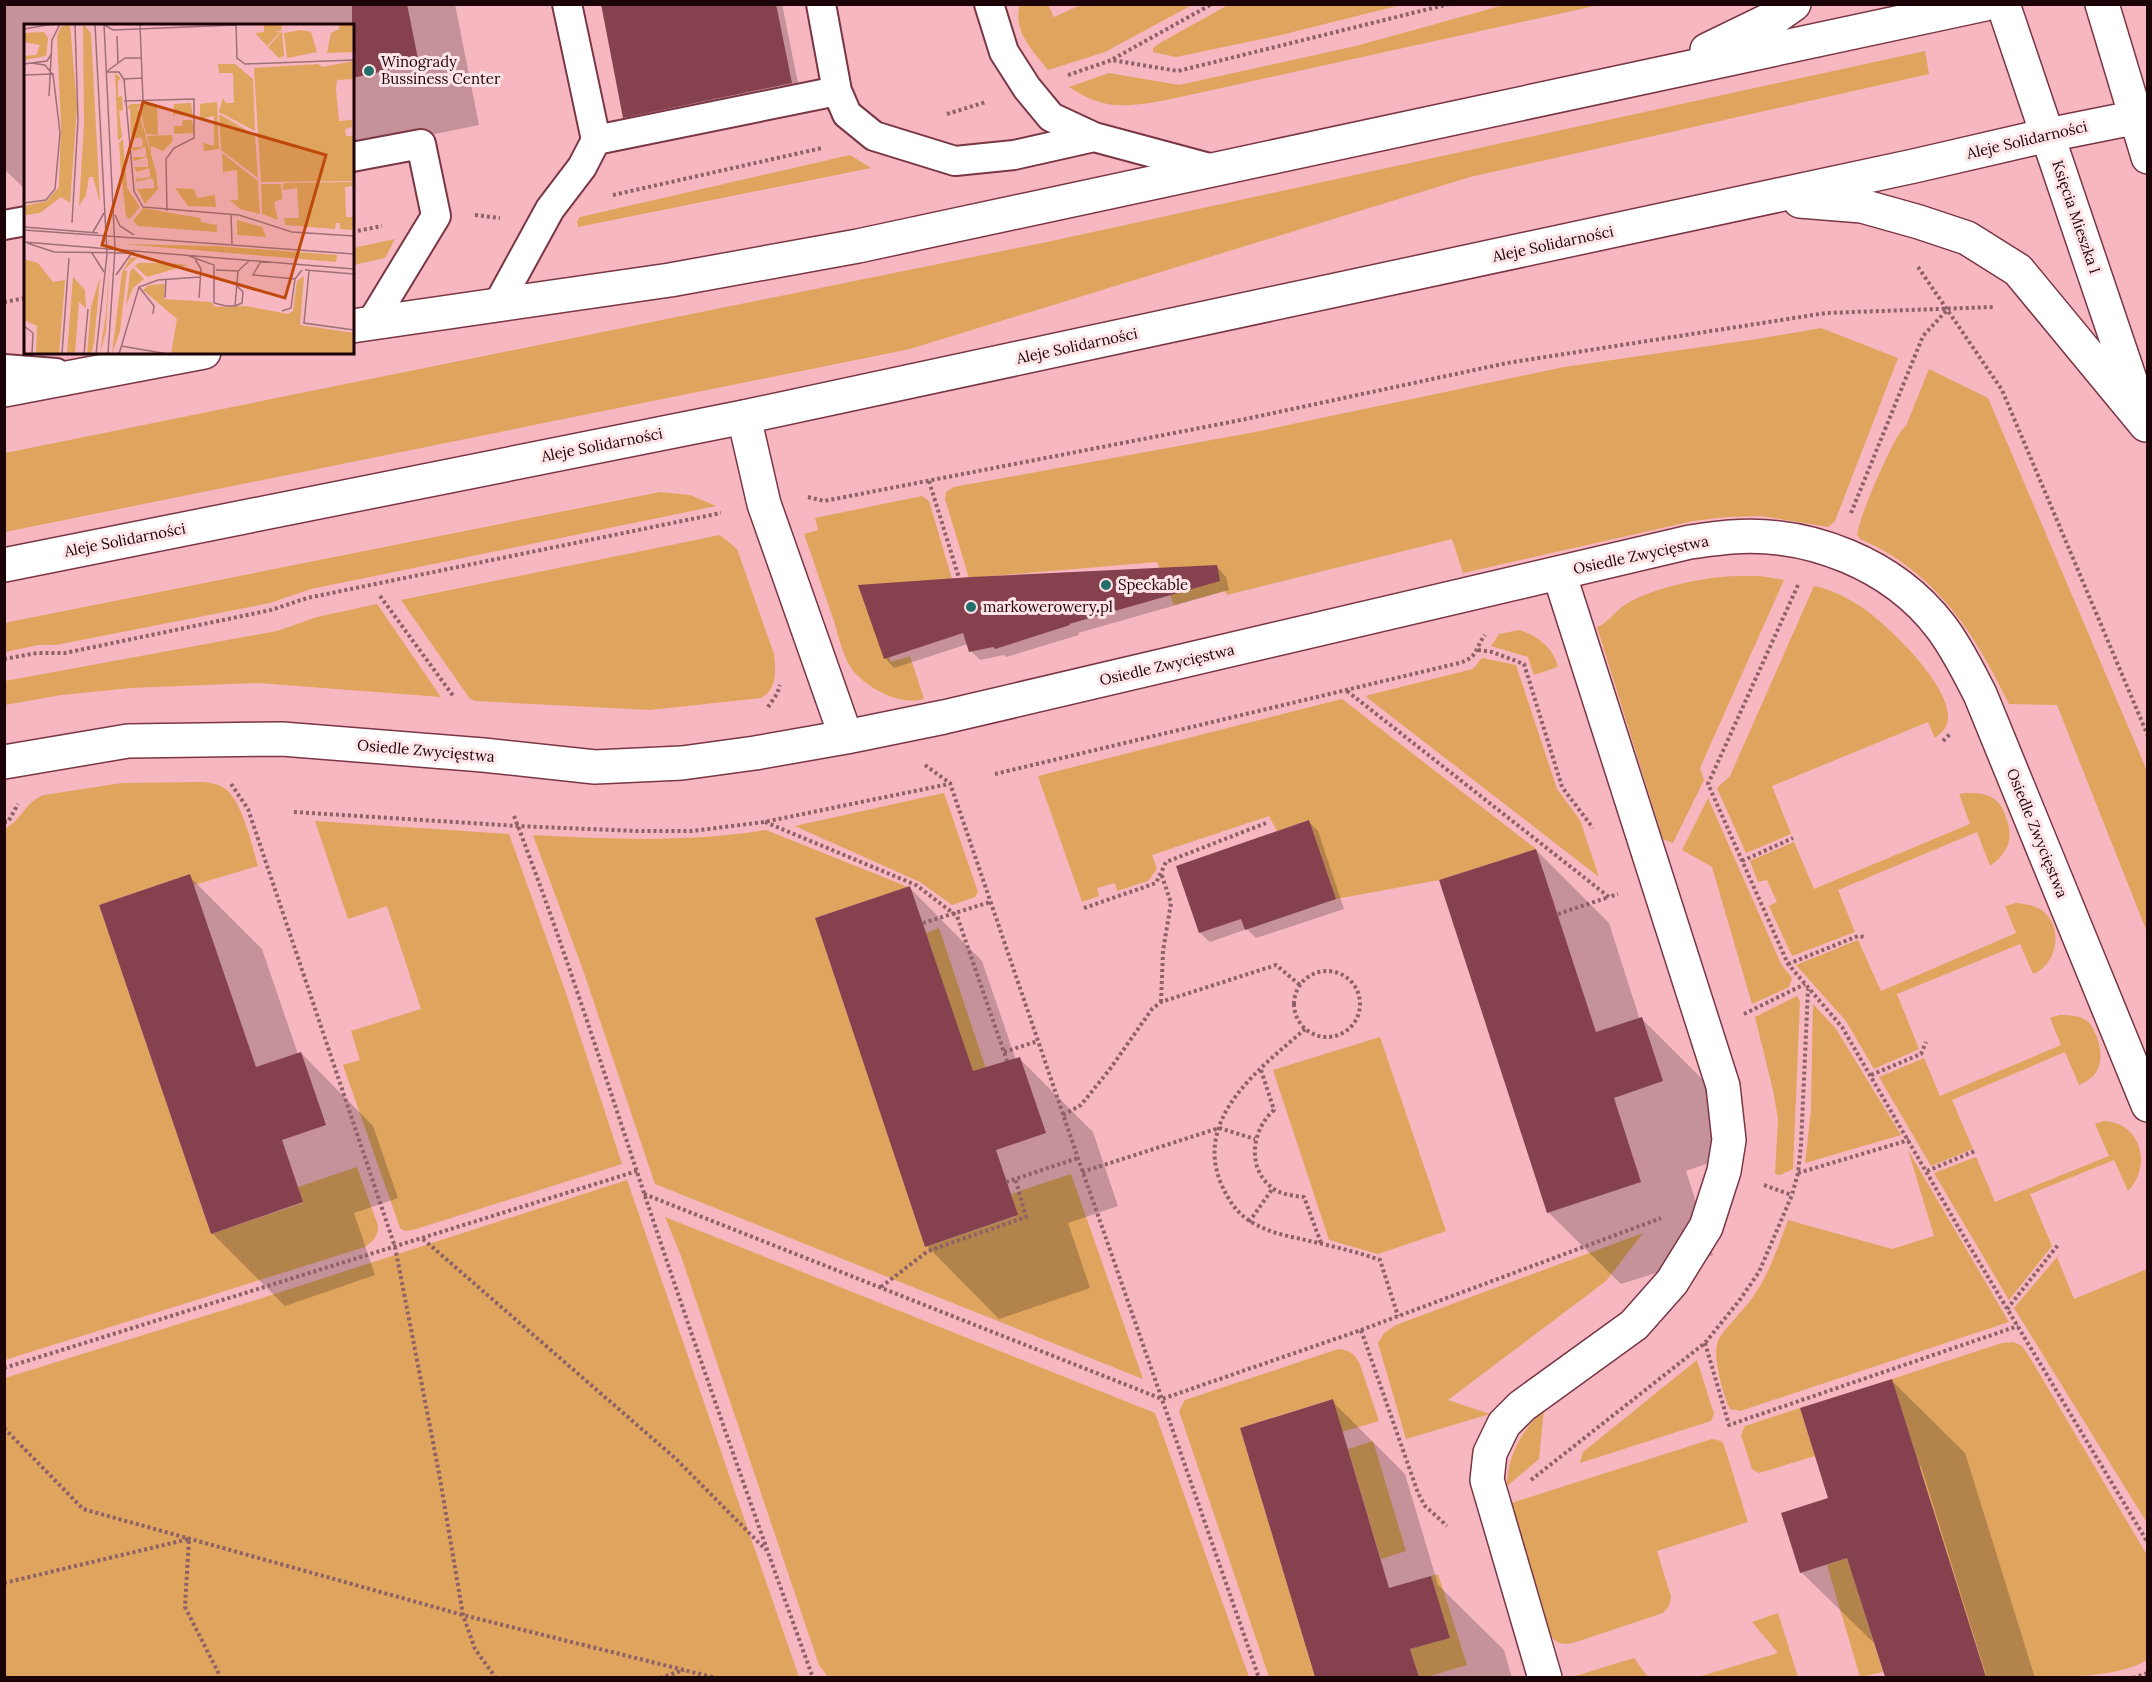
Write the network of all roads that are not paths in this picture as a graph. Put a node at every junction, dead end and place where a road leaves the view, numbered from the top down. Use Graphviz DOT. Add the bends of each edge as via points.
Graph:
graph roads {
  1 [pos="567,4"];
  2 [pos="820,4"];
  3 [pos="989,4"];
  4 [pos="1794,4"];
  5 [pos="1985,4"];
  6 [pos="2003,4"];
  7 [pos="2102,4"];
  8 [pos="1662,72"];
  9 [pos="837,91"];
  10 [pos="2144,117"];
  11 [pos="2048,135"];
  12 [pos="1094,137"];
  13 [pos="596,140"];
  14 [pos="354,157"];
  15 [pos="2148,157"];
  16 [pos="1213,169"];
  17 [pos="1768,198"];
  18 [pos="24,221"];
  19 [pos="4,225"];
  20 [pos="498,304"];
  21 [pos="362,325"];
  22 [pos="193,354"];
  23 [pos="4,369"];
  24 [pos="76,375"];
  25 [pos="4,390"];
  26 [pos="744,417"];
  27 [pos="2147,427"];
  28 [pos="4,565"];
  29 [pos="1559,573"];
  30 [pos="846,737"];
  31 [pos="4,762"];
  32 [pos="2148,1105"];
  33 [pos="1545,1677"];
  1 -- 13 [label="lane"];
  2 -- 9 [label="lane"];
  3 -- 12 [label="lane" via="1004,52 1027,88 1051,117"];
  4 -- 8 [label="street"];
  5 -- 8 [label="street"];
  6 -- 11 [label="street, Księcia Mieszka I"];
  7 -- 10 [label="street"];
  8 -- 16 [label="street"];
  9 -- 12 [label="lane" via="847,114 874,136 955,161 1014,155"];
  9 -- 13 [label="lane"];
  10 -- 11 [label="street, Aleje Solidarności"];
  10 -- 15 [label="street"];
  11 -- 17 [label="street, Aleje Solidarności"];
  11 -- 27 [label="street, Księcia Mieszka I"];
  12 -- 16 [label="lane"];
  13 -- 20 [label="lane" via="582,167 550,209"];
  14 -- 21 [label="lane" via="421,144 436,216"];
  16 -- 20 [label="street" via="858,246 670,280"];
  17 -- 26 [label="street, Aleje Solidarności"];
  17 -- 27 [label="street" via="1862,206 1967,238 2018,270"];
  18 -- 19 [label="lane"];
  20 -- 21 [label="street"];
  22 -- 24 [label="street"];
  23 -- 24 [label="lane"];
  24 -- 25 [label="street"];
  26 -- 28 [label="street, Aleje Solidarności"];
  26 -- 30 [label="street" via="764,504"];
  29 -- 30 [label="street, Osiedle Zwycięstwa"];
  29 -- 32 [label="street, Osiedle Zwycięstwa" via="1690,542 1733,536 1780,538 1831,548 1874,569 1922,606 1959,653 1980,694"];
  29 -- 33 [label="street" via="1723,1086 1729,1140 1724,1171 1706,1227 1672,1282 1634,1325 1522,1406 1504,1424 1490,1453 1487,1480"];
  30 -- 31 [label="street, Osiedle Zwycięstwa" via="682,763 595,767 282,739 128,741"];
}
